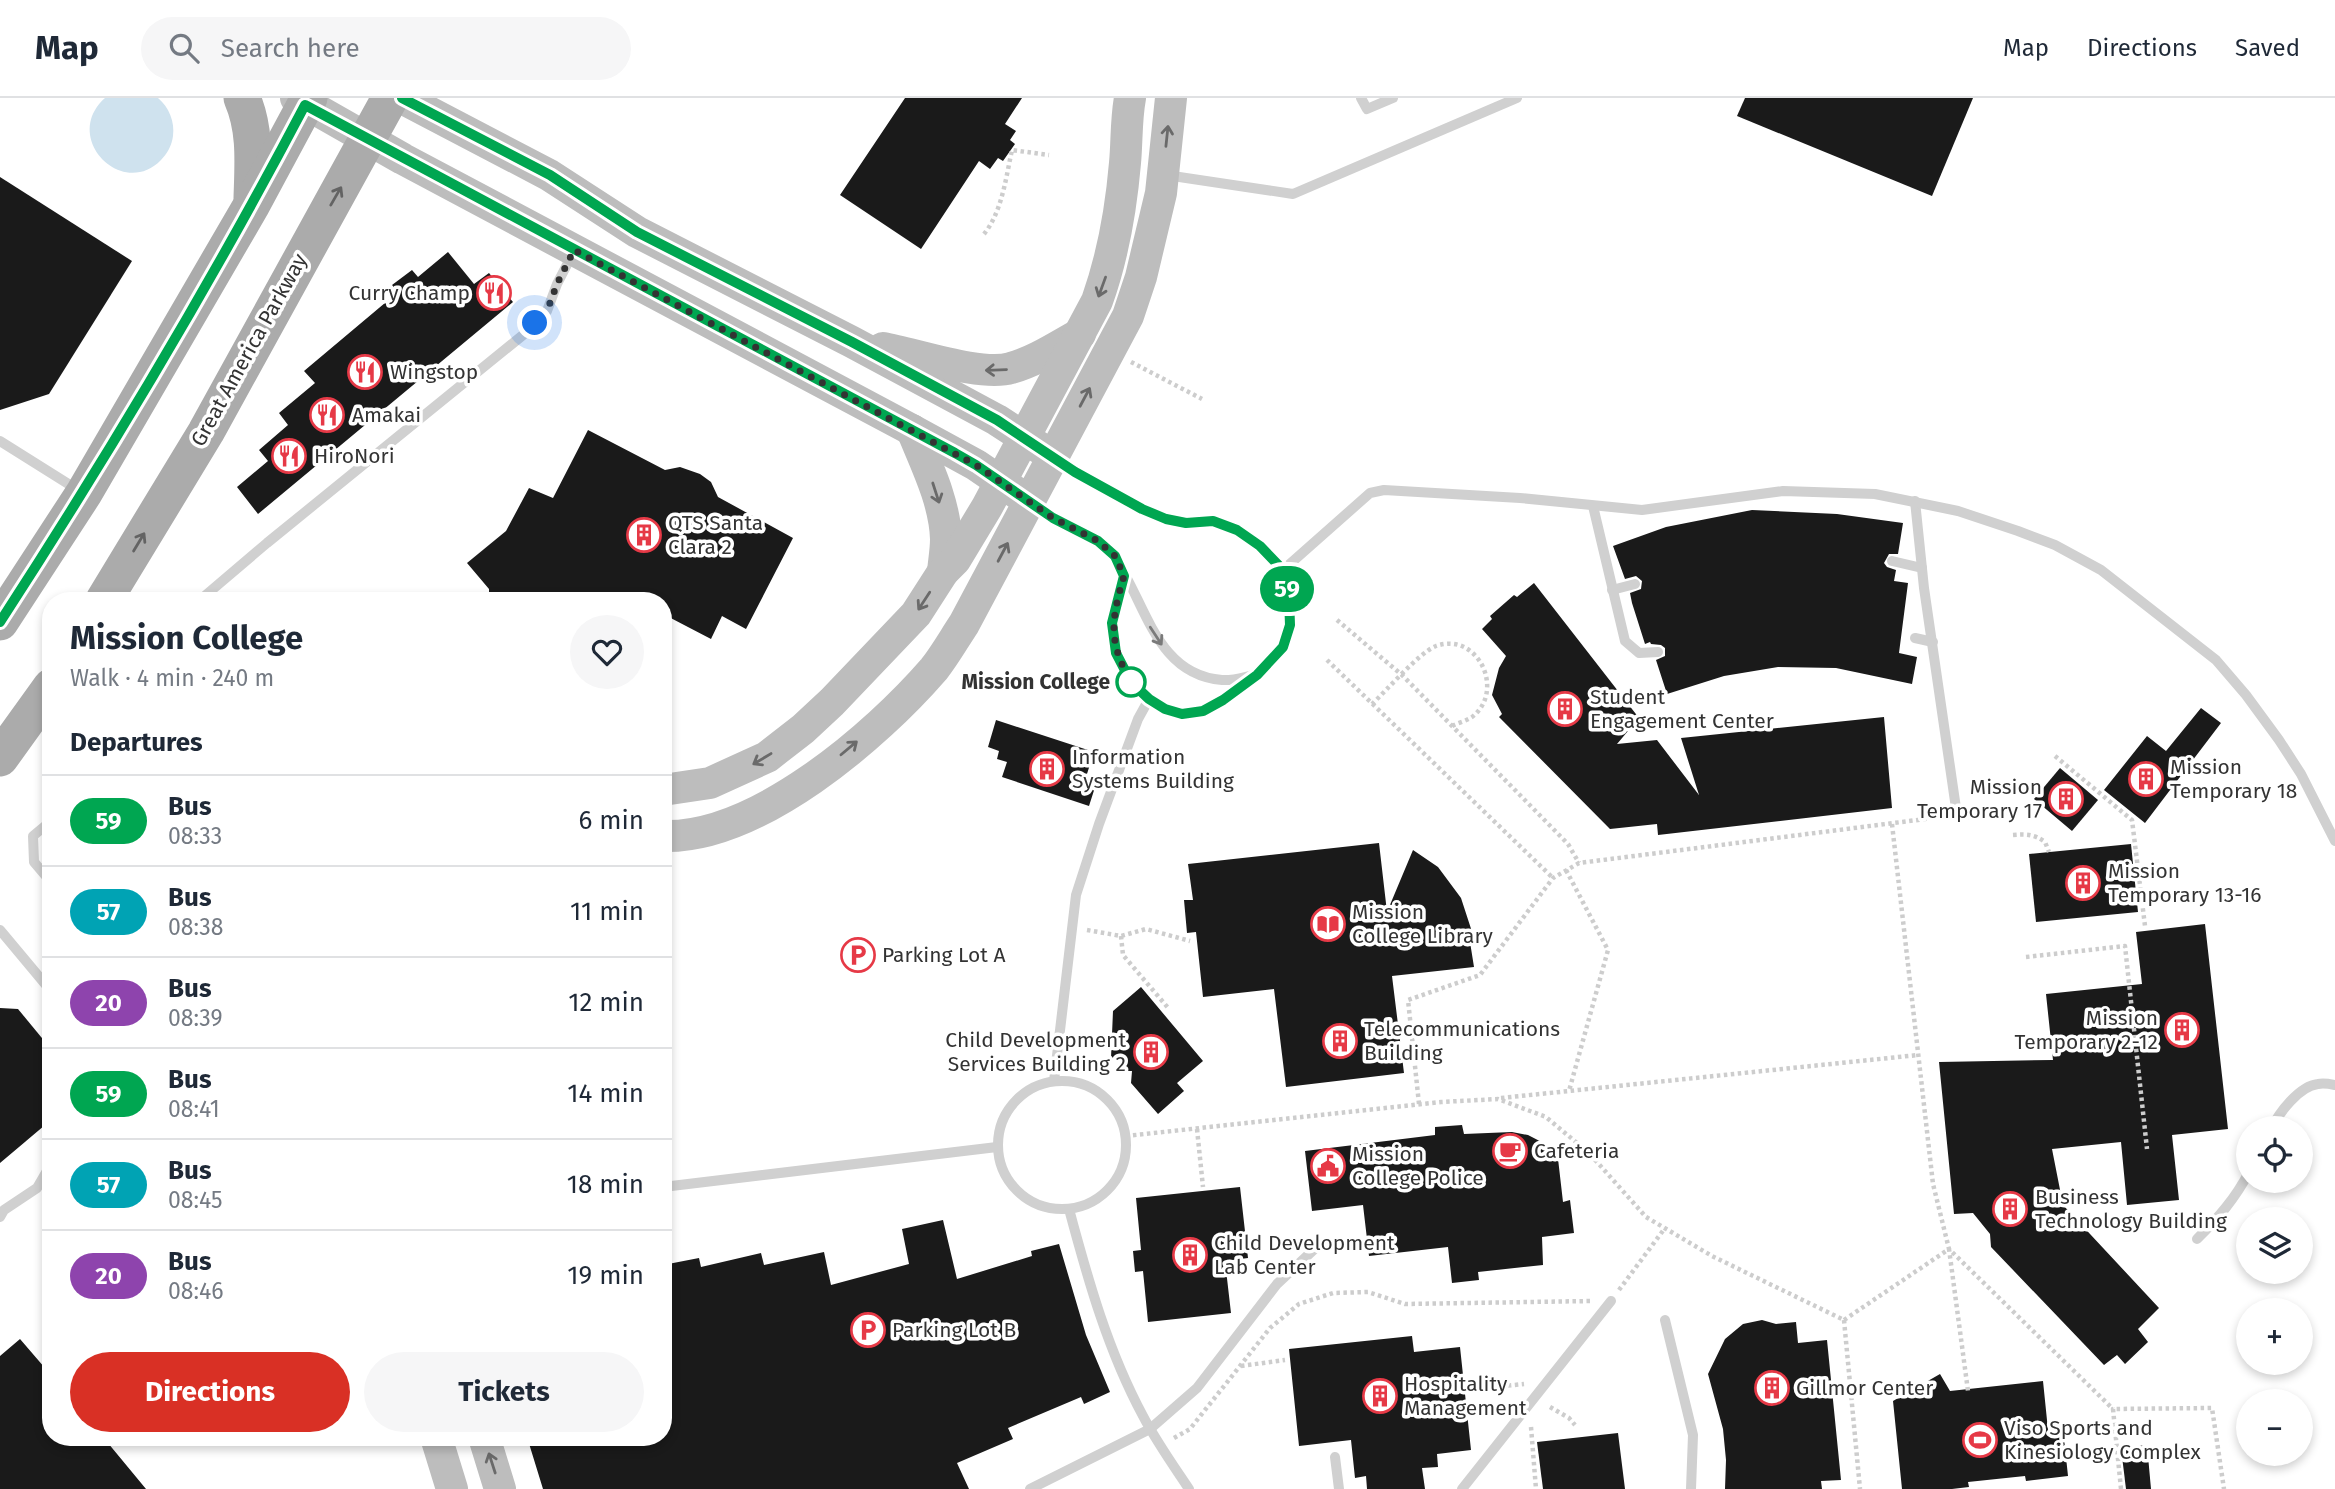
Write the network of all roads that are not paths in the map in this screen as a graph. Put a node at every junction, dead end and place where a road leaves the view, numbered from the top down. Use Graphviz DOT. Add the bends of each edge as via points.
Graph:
graph roads {
  1 [pos="242,98"];
  2 [pos="390,98"];
  3 [pos="402,98"];
  4 [pos="1130,98"];
  5 [pos="1171,98"];
  6 [pos="1361,98"];
  7 [pos="1393,98"];
  8 [pos="1517,98"];
  9 [pos="303,100"];
  10 [pos="369,139"];
  11 [pos="1164,175"];
  12 [pos="251,206"];
  13 [pos="574,250"];
  14 [pos="1080,334"];
  15 [pos="852,342"];
  16 [pos="912,430"];
  17 [pos="1024,438"];
  18 [pos="0,441"];
  19 [pos="1053,457"];
  20 [pos="1000,482"];
  21 [pos="84,493"];
  22 [pos="1916,501"];
  23 [pos="1030,502"];
  24 [pos="1593,506"];
  25 [pos="1892,561"];
  26 [pos="1922,568"];
  27 [pos="1283,570"];
  28 [pos="943,572"];
  29 [pos="1124,576"];
  30 [pos="1635,584"];
  31 [pos="1612,590"];
  32 [pos="109,592"];
  33 [pos="209,592"];
  34 [pos="0,622"];
  35 [pos="1915,638"];
  36 [pos="1933,642"];
  37 [pos="1658,652"];
  38 [pos="1257,675"];
  39 [pos="1149,699"];
  40 [pos="42,700"];
  41 [pos="0,758"];
  42 [pos="672,789"];
  43 [pos="2010,810"];
  44 [pos="42,828"];
  45 [pos="672,836"];
  46 [pos="2335,841"];
  47 [pos="42,871"];
  48 [pos="1,933"];
  49 [pos="42,980"];
  50 [pos="1054,1081"];
  51 [pos="2335,1085"];
  52 [pos="2279,1116"];
  53 [pos="997,1146"];
  54 [pos="42,1179"];
  55 [pos="672,1186"];
  56 [pos="2237,1193"];
  57 [pos="1069,1209"];
  58 [pos="0,1217"];
  59 [pos="2197,1239"];
  60 [pos="1321,1242"];
  61 [pos="1611,1301"];
  62 [pos="1665,1320"];
  63 [pos="1150,1429"];
  64 [pos="439,1446"];
  65 [pos="487,1446"];
  66 [pos="1335,1457"];
  67 [pos="452,1489"];
  68 [pos="500,1489"];
  69 [pos="1030,1489"];
  70 [pos="1189,1489"];
  71 [pos="1339,1489"];
  72 [pos="1462,1489"];
  73 [pos="1692,1489"];
  1 -- 12 [label="main road" via="254,147"];
  2 -- 10 [label="main road, Great America Parkway"];
  3 -- 15 [label="street" via="550,175 637,232"];
  4 -- 14 [label="street, one-way" via="1115,238 1097,301"];
  11 -- 5 [label="street, one-way"];
  6 -- 7 [label="lane" via="1367,109"];
  8 -- 11 [label="lane" via="1293,194"];
  9 -- 10 [label="street"];
  9 -- 12 [label="main road"];
  10 -- 13 [label="street"];
  32 -- 10 [label="main road, Great America Parkway, one-way" via="206,432"];
  19 -- 11 [label="street, one-way" via="1128,316 1142,277"];
  12 -- 21 [label="main road"];
  13 -- 16 [label="street"];
  13 -- 33 [label="lane" via="547,311 523,335"];
  14 -- 15 [label="street, one-way" via="1017,366 987,371"];
  14 -- 17 [label="street"];
  15 -- 17 [label="street"];
  16 -- 20 [label="street"];
  16 -- 28 [label="street, one-way" via="944,520"];
  17 -- 19 [label="street"];
  17 -- 20 [label="street"];
  18 -- 21 [label="lane"];
  19 -- 23 [label="street"];
  19 -- 27 [label="lane" via="1166,519 1213,521 1237,530"];
  20 -- 23 [label="street"];
  20 -- 28 [label="street" via="955,561"];
  21 -- 34 [label="main road"];
  22 -- 24 [label="lane" via="1875,494 1783,491 1642,510"];
  22 -- 26 [label="lane"];
  22 -- 46 [label="lane" via="2055,545 2101,570 2207,652 2279,740"];
  23 -- 29 [label="lane" via="1098,541 1115,556"];
  45 -- 23 [label="street, one-way" via="724,825 775,803 817,776 900,704 935,667 964,625"];
  24 -- 27 [label="lane" via="1377,491"];
  24 -- 31 [label="lane"];
  25 -- 26 [label="lane"];
  26 -- 36 [label="lane"];
  27 -- 38 [label="lane" via="1290,625 1283,647"];
  28 -- 42 [label="street, one-way" via="916,614 803,729 738,772 710,783"];
  29 -- 38 [label="lane, one-way" via="1154,636 1199,677 1225,681"];
  29 -- 39 [label="lane" via="1114,608 1116,653 1131,682"];
  30 -- 31 [label="lane"];
  31 -- 37 [label="lane" via="1625,641 1639,653"];
  35 -- 36 [label="lane"];
  36 -- 43 [label="lane" via="1953,816"];
  38 -- 39 [label="lane" via="1203,711 1182,714"];
  39 -- 50 [label="lane" via="1076,895"];
  40 -- 41 [label="main road"];
  44 -- 47 [label="lane" via="33,836 33,849 34,862"];
  48 -- 49 [label="lane"];
  50 -- 53 [label="lane" via="1036,1086 1007,1110"];
  50 -- 57 [label="lane" via="1074,1082 1109,1101 1126,1136 1126,1157 1119,1177 1106,1193"];
  51 -- 52 [label="lane" via="2316,1084 2298,1094"];
  53 -- 55 [label="lane"];
  53 -- 57 [label="lane" via="1001,1167 1012,1186 1047,1208"];
  54 -- 58 [label="lane"];
  56 -- 59 [label="lane"];
  57 -- 63 [label="lane" via="1111,1346"];
  60 -- 63 [label="lane" via="1277,1284 1197,1388"];
  61 -- 72 [label="lane"];
  62 -- 73 [label="lane" via="1693,1434"];
  63 -- 69 [label="lane"];
  63 -- 70 [label="lane"];
  64 -- 67 [label="street"];
  68 -- 65 [label="street, one-way"];
  66 -- 71 [label="lane"];
}
